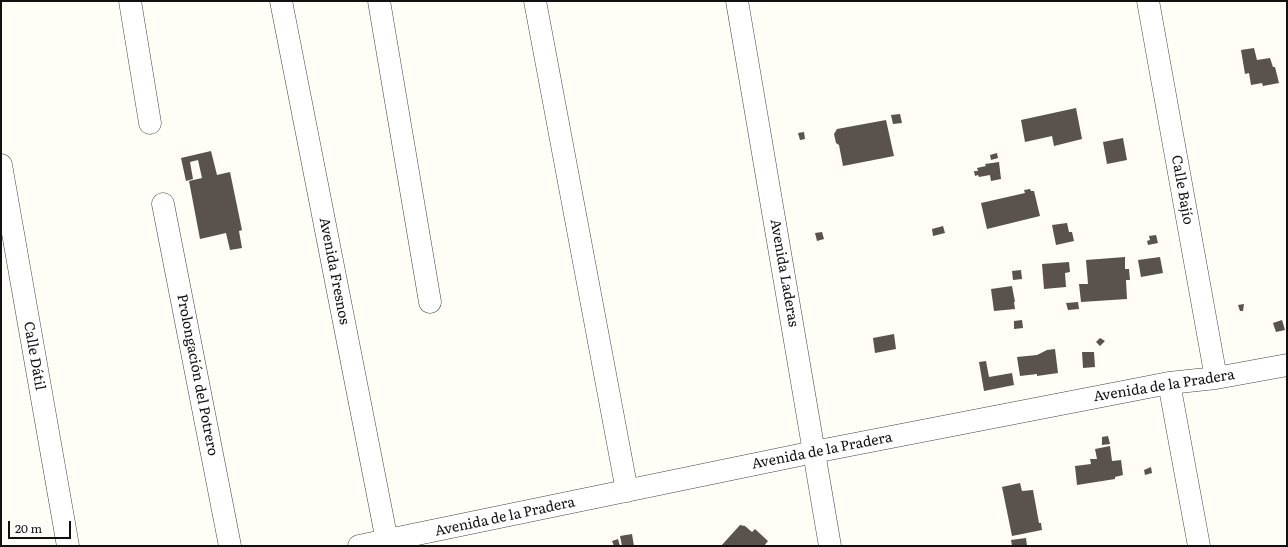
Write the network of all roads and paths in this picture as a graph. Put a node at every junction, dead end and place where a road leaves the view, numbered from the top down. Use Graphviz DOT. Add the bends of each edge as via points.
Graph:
graph roads {
  1 [pos="130,1"];
  2 [pos="281,1"];
  3 [pos="379,1"];
  4 [pos="535,1"];
  5 [pos="737,1"];
  6 [pos="1148,1"];
  7 [pos="150,123"];
  8 [pos="1,165"];
  9 [pos="163,204"];
  10 [pos="430,302"];
  11 [pos="1287,365"];
  12 [pos="1216,378"];
  13 [pos="1169,382"];
  14 [pos="814,452"];
  15 [pos="627,491"];
  16 [pos="434,539"];
  17 [pos="386,541"];
  18 [pos="68,546"];
  19 [pos="230,546"];
  20 [pos="359,546"];
  21 [pos="830,546"];
  22 [pos="1199,546"];
  1 -- 7 [label="street"];
  2 -- 17 [label="street, Avenida Fresnos"];
  3 -- 10 [label="street"];
  4 -- 15 [label="street"];
  5 -- 14 [label="street, Avenida Laderas"];
  6 -- 12 [label="street, Calle Bajío"];
  8 -- 18 [label="street, Calle Dátil"];
  9 -- 19 [label="street, Prolongación del Potrero"];
  11 -- 12 [label="street, Avenida de la Pradera"];
  12 -- 13 [label="street, Avenida de la Pradera"];
  13 -- 14 [label="street, Avenida de la Pradera"];
  13 -- 22 [label="street"];
  14 -- 15 [label="street, Avenida de la Pradera"];
  14 -- 21 [label="street, Avenida Laderas"];
  15 -- 16 [label="street, Avenida de la Pradera"];
  16 -- 17 [label="street, Avenida de la Pradera"];
  17 -- 20 [label="street, Avenida de la Pradera"];
}
